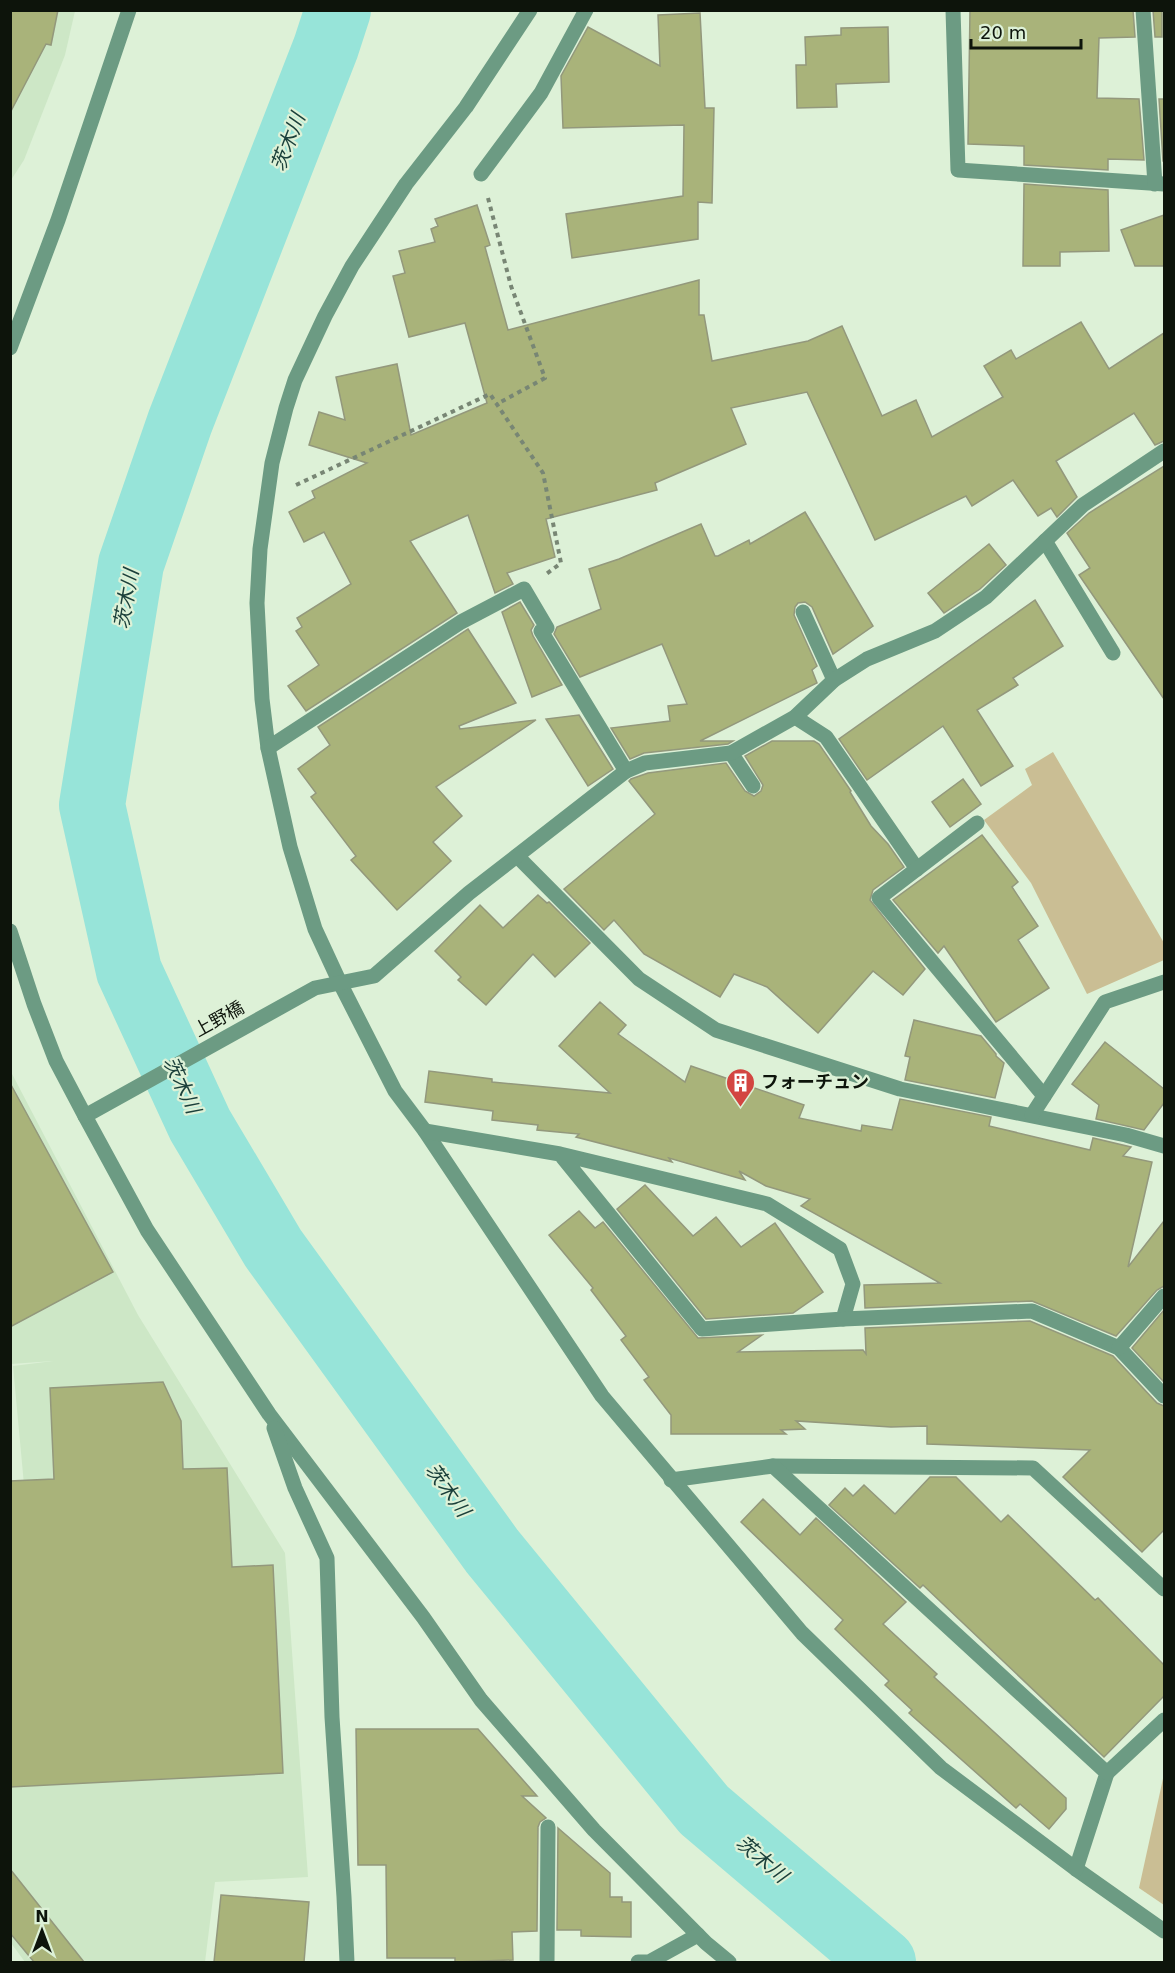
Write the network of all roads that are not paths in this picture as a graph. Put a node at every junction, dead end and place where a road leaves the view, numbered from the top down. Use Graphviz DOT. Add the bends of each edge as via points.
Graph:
graph roads {
  1 [pos="129,10"];
  2 [pos="530,10"];
  3 [pos="576,10"];
  4 [pos="586,10"];
  5 [pos="953,10"];
  6 [pos="1143,10"];
  7 [pos="566,48"];
  8 [pos="481,174"];
  9 [pos="1160,184"];
  10 [pos="10,348"];
  11 [pos="1164,452"];
  12 [pos="1045,541"];
  13 [pos="803,612"];
  14 [pos="1113,653"];
  15 [pos="834,680"];
  16 [pos="795,717"];
  17 [pos="268,748"];
  18 [pos="731,753"];
  19 [pos="626,771"];
  20 [pos="753,786"];
  21 [pos="977,823"];
  22 [pos="517,856"];
  23 [pos="917,868"];
  24 [pos="10,931"];
  25 [pos="1164,982"];
  26 [pos="340,983"];
  27 [pos="1044,1096"];
  28 [pos="1032,1115"];
  29 [pos="85,1116"];
  30 [pos="425,1131"];
  31 [pos="1164,1146"];
  32 [pos="560,1154"];
  33 [pos="1164,1296"];
  34 [pos="843,1319"];
  35 [pos="1119,1348"];
  36 [pos="1164,1396"];
  37 [pos="269,1414"];
  38 [pos="773,1466"];
  39 [pos="671,1480"];
  40 [pos="1164,1589"];
  41 [pos="1164,1720"];
  42 [pos="1107,1773"];
  43 [pos="548,1827"];
  44 [pos="1076,1869"];
  45 [pos="1164,1931"];
  46 [pos="698,1935"];
  47 [pos="346,1962"];
  48 [pos="547,1962"];
  49 [pos="638,1962"];
  50 [pos="729,1962"];
  1 -- 10 [label="street"];
  2 -- 17 [label="street" via="466,107 406,184 347,276 295,380 278,434 260,549 257,603"];
  3 -- 7 [label="street"];
  4 -- 7 [label="street"];
  5 -- 9 [label="street" via="958,170"];
  6 -- 9 [label="street"];
  7 -- 8 [label="street" via="542,93"];
  11 -- 12 [label="street" via="1083,505"];
  12 -- 14 [label="street"];
  12 -- 15 [label="street" via="986,597 935,631 867,659"];
  13 -- 15 [label="street"];
  15 -- 16 [label="street"];
  16 -- 18 [label="street"];
  16 -- 23 [label="street" via="826,737"];
  17 -- 19 [label="street" via="461,622 524,589 548,628 541,631"];
  17 -- 26 [label="street" via="290,847 315,929"];
  18 -- 19 [label="street" via="645,763"];
  18 -- 20 [label="street"];
  19 -- 22 [label="street, 上野橋"];
  21 -- 23 [label="street"];
  22 -- 26 [label="street, 上野橋" via="375,976"];
  22 -- 28 [label="street" via="639,979 716,1030 900,1089"];
  23 -- 27 [label="street" via="879,898"];
  24 -- 29 [label="street" via="56,1061"];
  25 -- 27 [label="street" via="1105,1002"];
  26 -- 29 [label="street, 上野橋" via="315,988"];
  26 -- 30 [label="street" via="395,1091"];
  27 -- 28 [label="street"];
  28 -- 31 [label="street"];
  29 -- 37 [label="street" via="147,1230"];
  30 -- 32 [label="street"];
  30 -- 39 [label="street" via="602,1396"];
  32 -- 34 [label="street" via="702,1329"];
  32 -- 34 [label="street" via="767,1204 840,1249 853,1284"];
  33 -- 35 [label="street"];
  34 -- 35 [label="street" via="1032,1311"];
  35 -- 36 [label="street"];
  37 -- 46 [label="street" via="481,1700 594,1830"];
  37 -- 47 [label="street" via="295,1488 327,1558"];
  38 -- 39 [label="street"];
  38 -- 40 [label="street" via="1033,1468"];
  38 -- 42 [label="street"];
  39 -- 44 [label="street" via="802,1633 941,1768"];
  41 -- 42 [label="street"];
  42 -- 44 [label="street"];
  43 -- 48 [label="street"];
  44 -- 45 [label="street"];
  46 -- 49 [label="street" via="649,1962"];
  46 -- 50 [label="street"];
}
